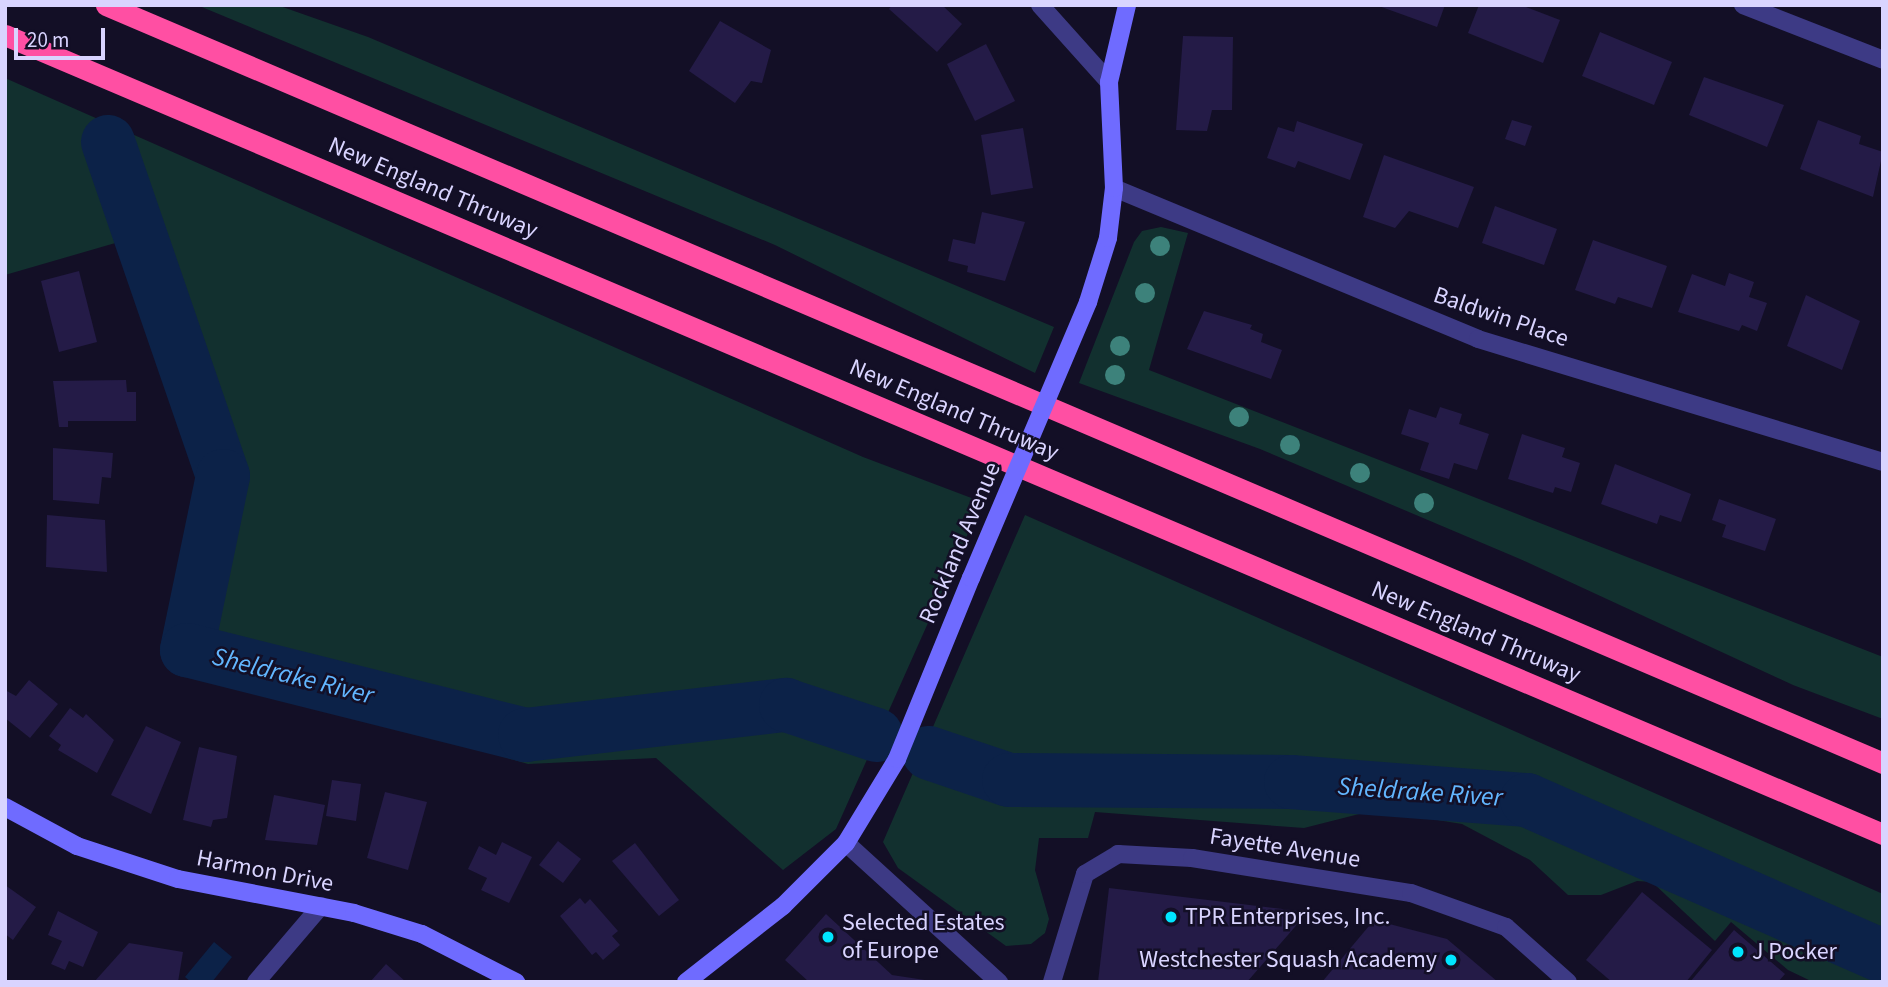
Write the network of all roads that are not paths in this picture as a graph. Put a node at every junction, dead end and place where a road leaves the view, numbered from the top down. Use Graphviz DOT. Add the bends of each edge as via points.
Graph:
graph roads {
  1 [pos="106,5"];
  2 [pos="1040,5"];
  3 [pos="1127,5"];
  4 [pos="1743,5"];
  5 [pos="5,34"];
  6 [pos="1883,60"];
  7 [pos="1109,82"];
  8 [pos="1114,188"];
  9 [pos="1883,462"];
  10 [pos="1883,763"];
  11 [pos="5,807"];
  12 [pos="1835,814"];
  13 [pos="1883,834"];
  14 [pos="1883,842"];
  15 [pos="846,843"];
  16 [pos="321,906"];
  17 [pos="256,982"];
  18 [pos="516,982"];
  19 [pos="687,982"];
  20 [pos="999,982"];
  21 [pos="1052,982"];
  22 [pos="1568,982"];
  1 -- 10 [label="highway, New England Thruway"];
  2 -- 7 [label="street"];
  3 -- 7 [label="street, Rockland Avenue"];
  4 -- 6 [label="street"];
  5 -- 12 [label="highway, New England Thruway"];
  7 -- 8 [label="street, Rockland Avenue"];
  8 -- 9 [label="street, Baldwin Place" via="1478,339"];
  8 -- 15 [label="street, Rockland Avenue, bridge" via="1108,238 1088,302 897,759"];
  11 -- 16 [label="street, Harmon Drive" via="77,846 178,879"];
  12 -- 13 [label="highway, New England Thruway"];
  12 -- 14 [label="highway"];
  15 -- 19 [label="street, Rockland Avenue" via="783,906"];
  15 -- 20 [label="street"];
  16 -- 17 [label="street"];
  16 -- 18 [label="street, Harmon Drive" via="422,934"];
  21 -- 22 [label="street, Fayette Avenue" via="1085,874 1118,854 1192,858 1411,893 1506,928"];
}
